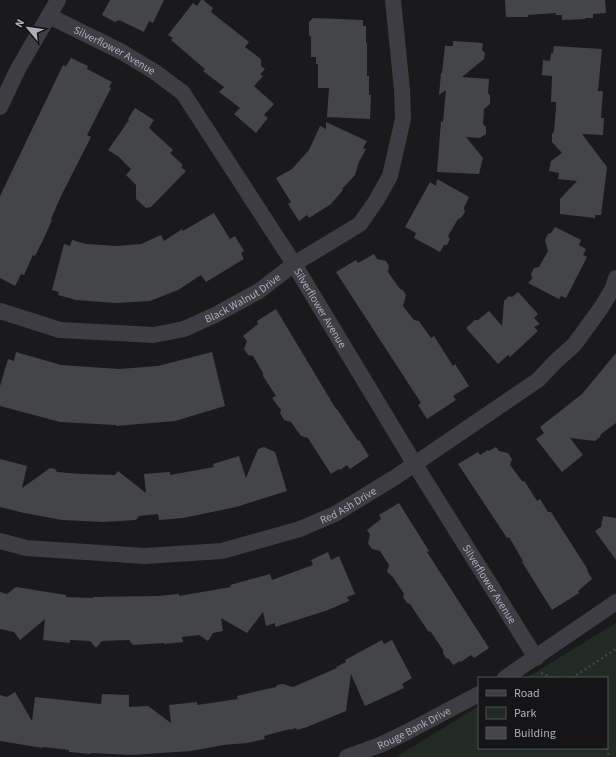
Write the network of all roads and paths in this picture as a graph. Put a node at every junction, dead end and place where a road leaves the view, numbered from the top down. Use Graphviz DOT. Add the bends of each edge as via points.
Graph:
graph roads {
  1 [pos="58,0"];
  2 [pos="393,0"];
  3 [pos="49,16"];
  4 [pos="0,107"];
  5 [pos="294,264"];
  6 [pos="616,278"];
  7 [pos="0,311"];
  8 [pos="414,463"];
  9 [pos="0,541"];
  10 [pos="616,602"];
  11 [pos="616,649"];
  12 [pos="536,664"];
  13 [pos="507,677"];
  14 [pos="552,677"];
  15 [pos="574,677"];
  16 [pos="478,695"];
  17 [pos="347,757"];
  1 -- 3 [label="street"];
  2 -- 5 [label="street, Black Walnut Drive" via="403,119 390,176 360,224"];
  3 -- 4 [label="street" via="18,69"];
  3 -- 5 [label="street, Silverflower Avenue" via="122,52 155,72 183,94"];
  5 -- 7 [label="street, Black Walnut Drive" via="259,291 215,315 184,329 154,335 60,330"];
  5 -- 8 [label="street, Silverflower Avenue"];
  6 -- 8 [label="street, Red Ash Drive" via="601,308 574,345 538,380"];
  8 -- 9 [label="street, Red Ash Drive" via="334,514 300,529 222,551 145,556 26,548"];
  8 -- 12 [label="street, Silverflower Avenue"];
  10 -- 12 [label="street"];
  11 -- 15 [label="path"];
  12 -- 13 [label="street"];
  12 -- 14 [label="path"];
  16 -- 17 [label="street, Rouge Bank Drive" via="380,745"];
}
